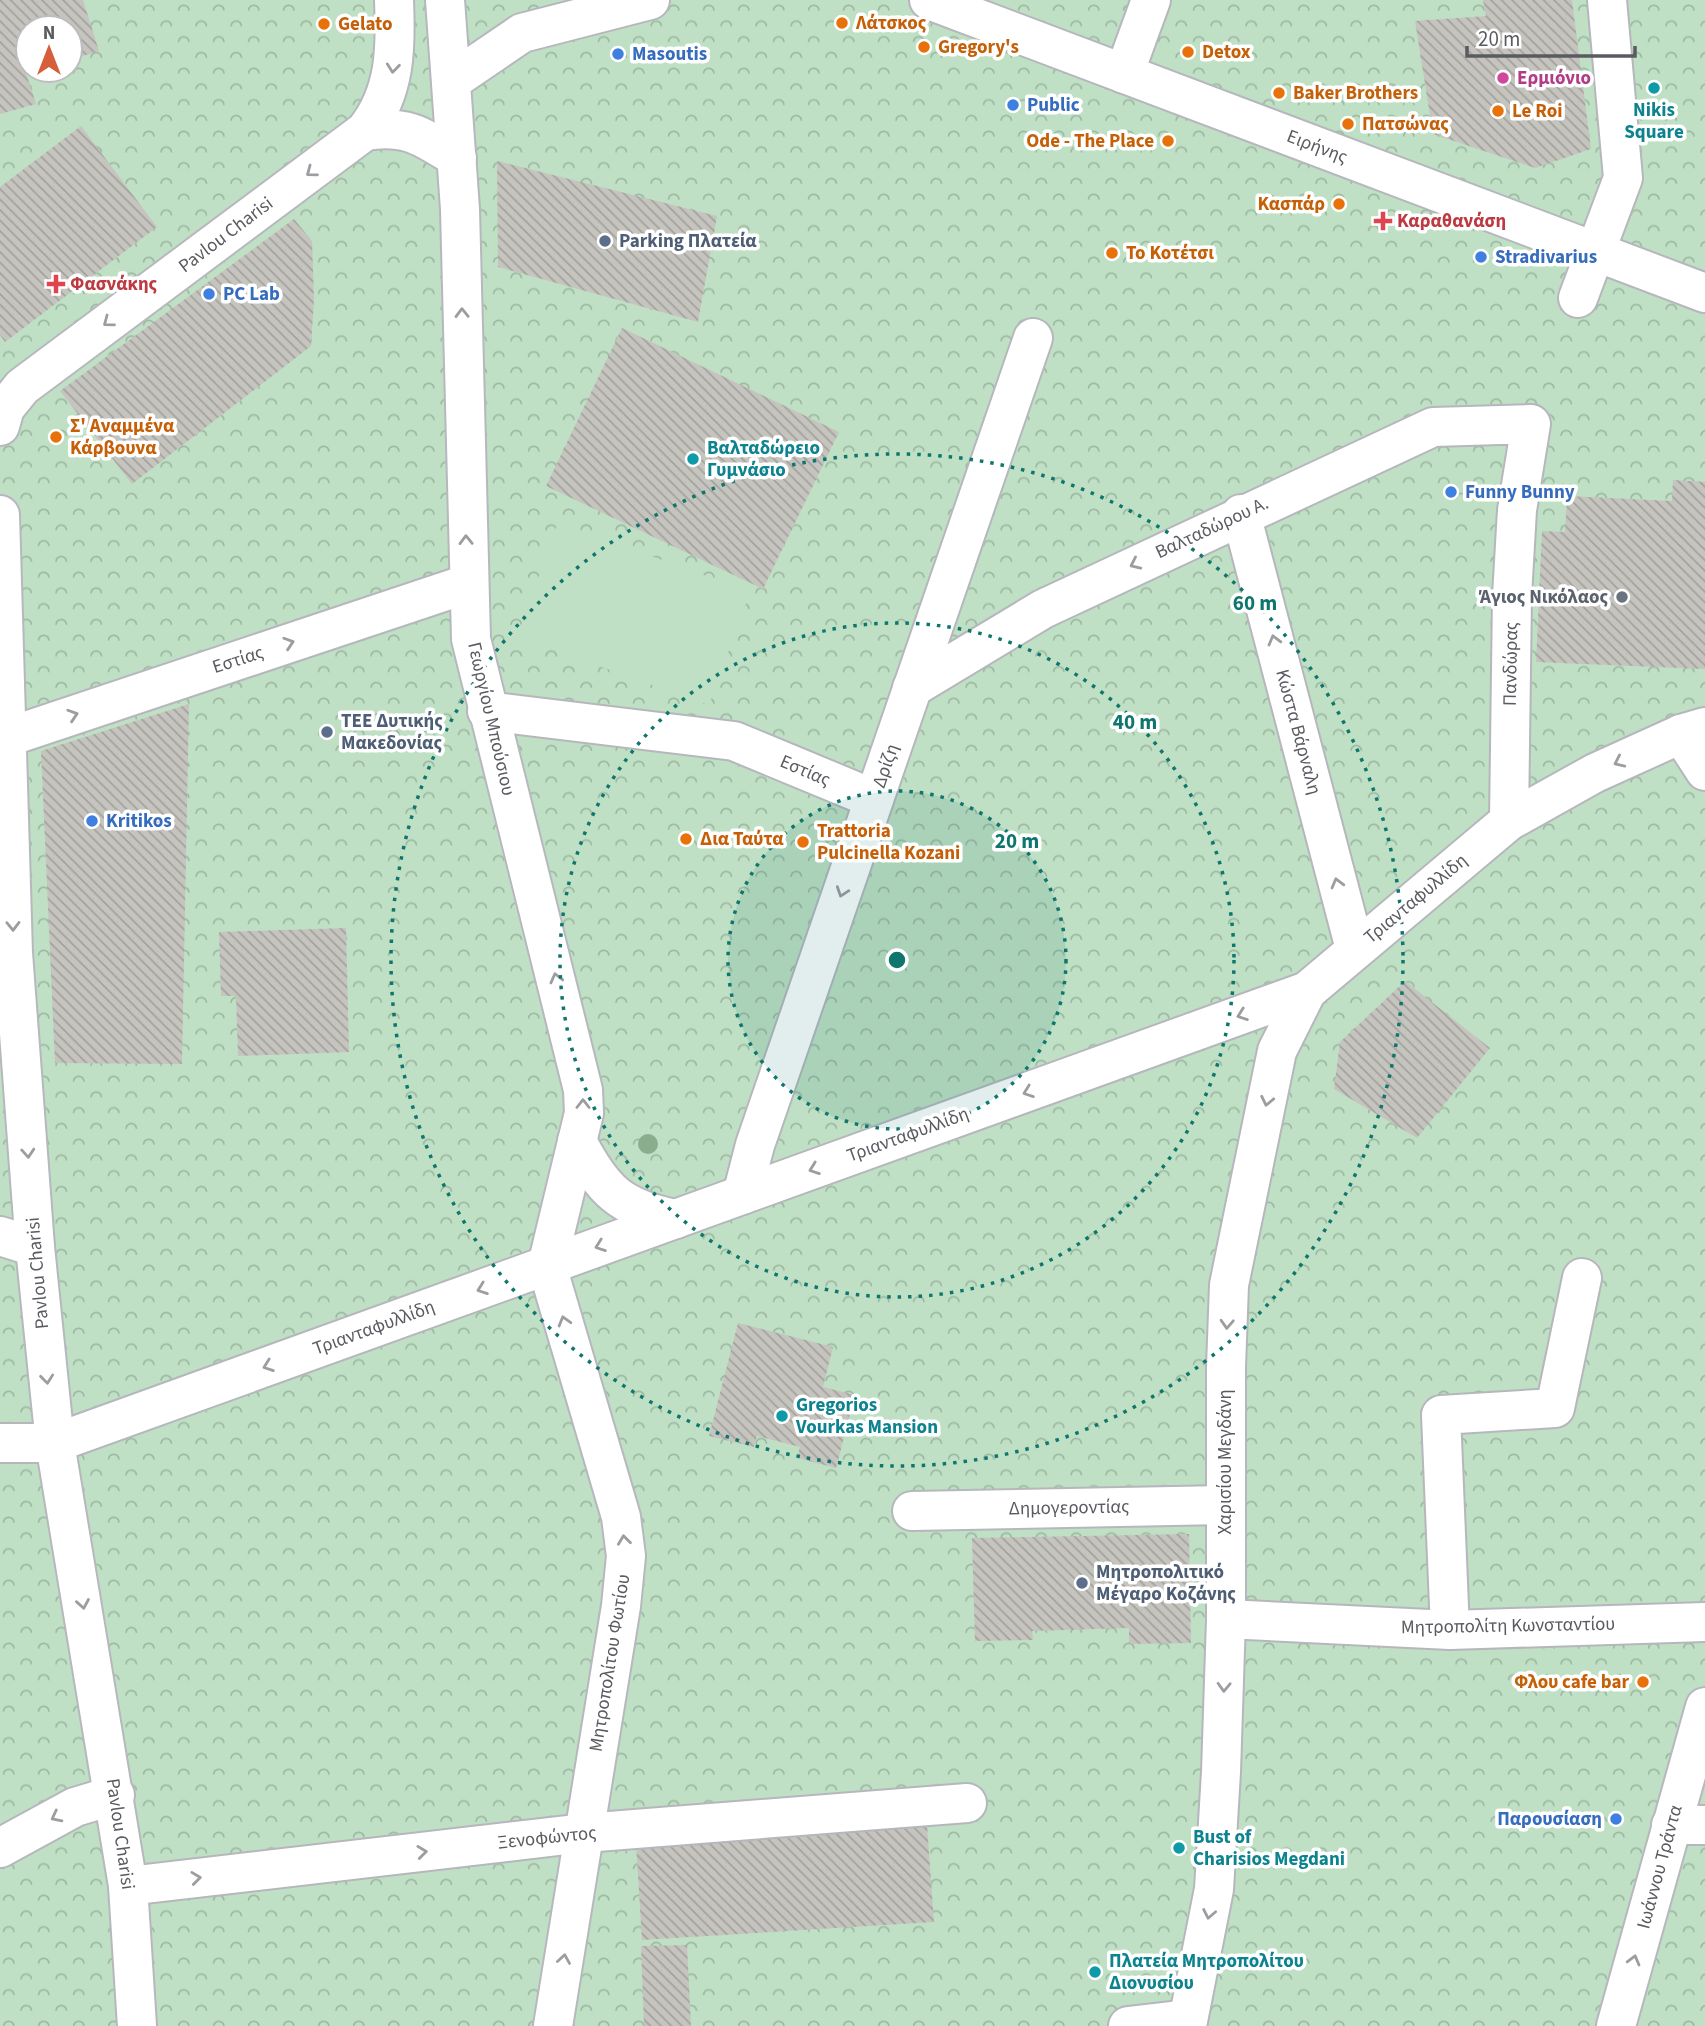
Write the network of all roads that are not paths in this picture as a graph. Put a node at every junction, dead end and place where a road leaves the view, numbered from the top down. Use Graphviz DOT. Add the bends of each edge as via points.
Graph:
graph roads {
  1 [pos="394,0"];
  2 [pos="445,0"];
  3 [pos="650,0"];
  4 [pos="929,0"];
  5 [pos="1151,0"];
  6 [pos="1607,0"];
  7 [pos="1124,74"];
  8 [pos="453,80"];
  9 [pos="365,131"];
  10 [pos="457,158"];
  11 [pos="1595,252"];
  12 [pos="1705,293"];
  13 [pos="1578,298"];
  14 [pos="1033,338"];
  15 [pos="1531,424"];
  16 [pos="0,426"];
  17 [pos="0,514"];
  18 [pos="1241,514"];
  19 [pos="467,584"];
  20 [pos="912,688"];
  21 [pos="487,710"];
  22 [pos="1693,731"];
  23 [pos="8,737"];
  24 [pos="1705,771"];
  25 [pos="5,790"];
  26 [pos="874,799"];
  27 [pos="1509,821"];
  28 [pos="1355,949"];
  29 [pos="1307,991"];
  30 [pos="578,1141"];
  31 [pos="742,1195"];
  32 [pos="676,1219"];
  33 [pos="17,1242"];
  34 [pos="547,1266"];
  35 [pos="1582,1278"];
  36 [pos="0,1443"];
  37 [pos="55,1443"];
  38 [pos="1225,1504"];
  39 [pos="912,1511"];
  40 [pos="1226,1619"];
  41 [pos="1705,1622"];
  42 [pos="1450,1630"];
  43 [pos="1705,1707"];
  44 [pos="115,1795"];
  45 [pos="967,1803"];
  46 [pos="1688,1825"];
  47 [pos="584,1833"];
  48 [pos="0,1848"];
  49 [pos="128,1886"];
  50 [pos="1188,2023"];
  51 [pos="137,2026"];
  52 [pos="553,2026"];
  53 [pos="1128,2026"];
  54 [pos="1616,2026"];
  1 -- 9 [label="street, one-way" via="393,78 380,112"];
  2 -- 8 [label="street, Γεωργίου Μπούσιου"];
  3 -- 8 [label="street" via="522,33"];
  4 -- 7 [label="street, Ειρήνης"];
  5 -- 7 [label="street"];
  6 -- 11 [label="street" via="1623,178"];
  7 -- 11 [label="street, Ειρήνης"];
  8 -- 10 [label="street, Γεωργίου Μπούσιου"];
  9 -- 10 [label="street" via="409,130"];
  9 -- 16 [label="street, Pavlou Charisi, one-way" via="22,387 5,408"];
  19 -- 10 [label="street, Γεωργίου Μπούσιου, one-way"];
  11 -- 12 [label="street, Ειρήνης"];
  11 -- 13 [label="street"];
  14 -- 20 [label="street, Δρίζη"];
  15 -- 18 [label="street, Βαλταδώρου Α." via="1433,427"];
  15 -- 27 [label="street, Πανδώρας" via="1517,510 1511,596"];
  17 -- 23 [label="street, Pavlou Charisi"];
  18 -- 20 [label="street, Βαλταδώρου Α., one-way" via="1043,608"];
  28 -- 18 [label="street, Κώστα Βάρναλη, one-way"];
  19 -- 21 [label="street, Γεωργίου Μπούσιου" via="471,639"];
  23 -- 19 [label="street, Εστίας, one-way"];
  20 -- 26 [label="street, Δρίζη"];
  21 -- 26 [label="street, Εστίας" via="734,741"];
  30 -- 21 [label="street, Γεωργίου Μπούσιου, one-way" via="583,1090"];
  22 -- 24 [label="street"];
  22 -- 27 [label="street, Τριανταφυλλίδη, one-way" via="1595,773"];
  23 -- 25 [label="street, Pavlou Charisi"];
  25 -- 33 [label="street, Pavlou Charisi, one-way" via="13,953"];
  26 -- 31 [label="street, Δρίζη, one-way"];
  27 -- 28 [label="street, Τριανταφυλλίδη"];
  28 -- 29 [label="street, Τριανταφυλλίδη"];
  29 -- 31 [label="street, Τριανταφυλλίδη, one-way"];
  29 -- 38 [label="street, Χαρισίου Μεγδάνη, one-way" via="1277,1051 1229,1285"];
  30 -- 32 [label="street" via="604,1187 618,1199"];
  30 -- 34 [label="street, Γεωργίου Μπούσιου"];
  31 -- 32 [label="street, Τριανταφυλλίδη"];
  32 -- 34 [label="street, Τριανταφυλλίδη, one-way"];
  33 -- 37 [label="street, Pavlou Charisi, one-way"];
  34 -- 37 [label="street, Τριανταφυλλίδη, one-way"];
  47 -- 34 [label="street, Μητροπολίτου Φωτίου, one-way" via="626,1556 621,1517"];
  35 -- 42 [label="street" via="1555,1408 1441,1415"];
  36 -- 37 [label="street, Τριανταφυλλίδη"];
  37 -- 44 [label="street, Pavlou Charisi, one-way"];
  38 -- 39 [label="street, Δημογεροντίας"];
  38 -- 40 [label="street, Χαρισίου Μεγδάνη"];
  40 -- 42 [label="street, Μητροπολίτη Κωνσταντίου"];
  40 -- 50 [label="street, Χαρισίου Μεγδάνη, one-way" via="1214,1889"];
  41 -- 42 [label="street, Μητροπολίτη Κωνσταντίου"];
  43 -- 46 [label="street, Ιωάννου Τράντα"];
  44 -- 48 [label="street, one-way" via="75,1807"];
  44 -- 49 [label="street, Pavlou Charisi"];
  45 -- 47 [label="street, Ξενοφώντος"];
  54 -- 46 [label="street, Ιωάννου Τράντα, one-way"];
  49 -- 47 [label="street, Ξενοφώντος, one-way"];
  52 -- 47 [label="street, Μητροπολίτου Φωτίου, one-way"];
  49 -- 51 [label="street, Pavlou Charisi"];
  50 -- 53 [label="street"];
}
